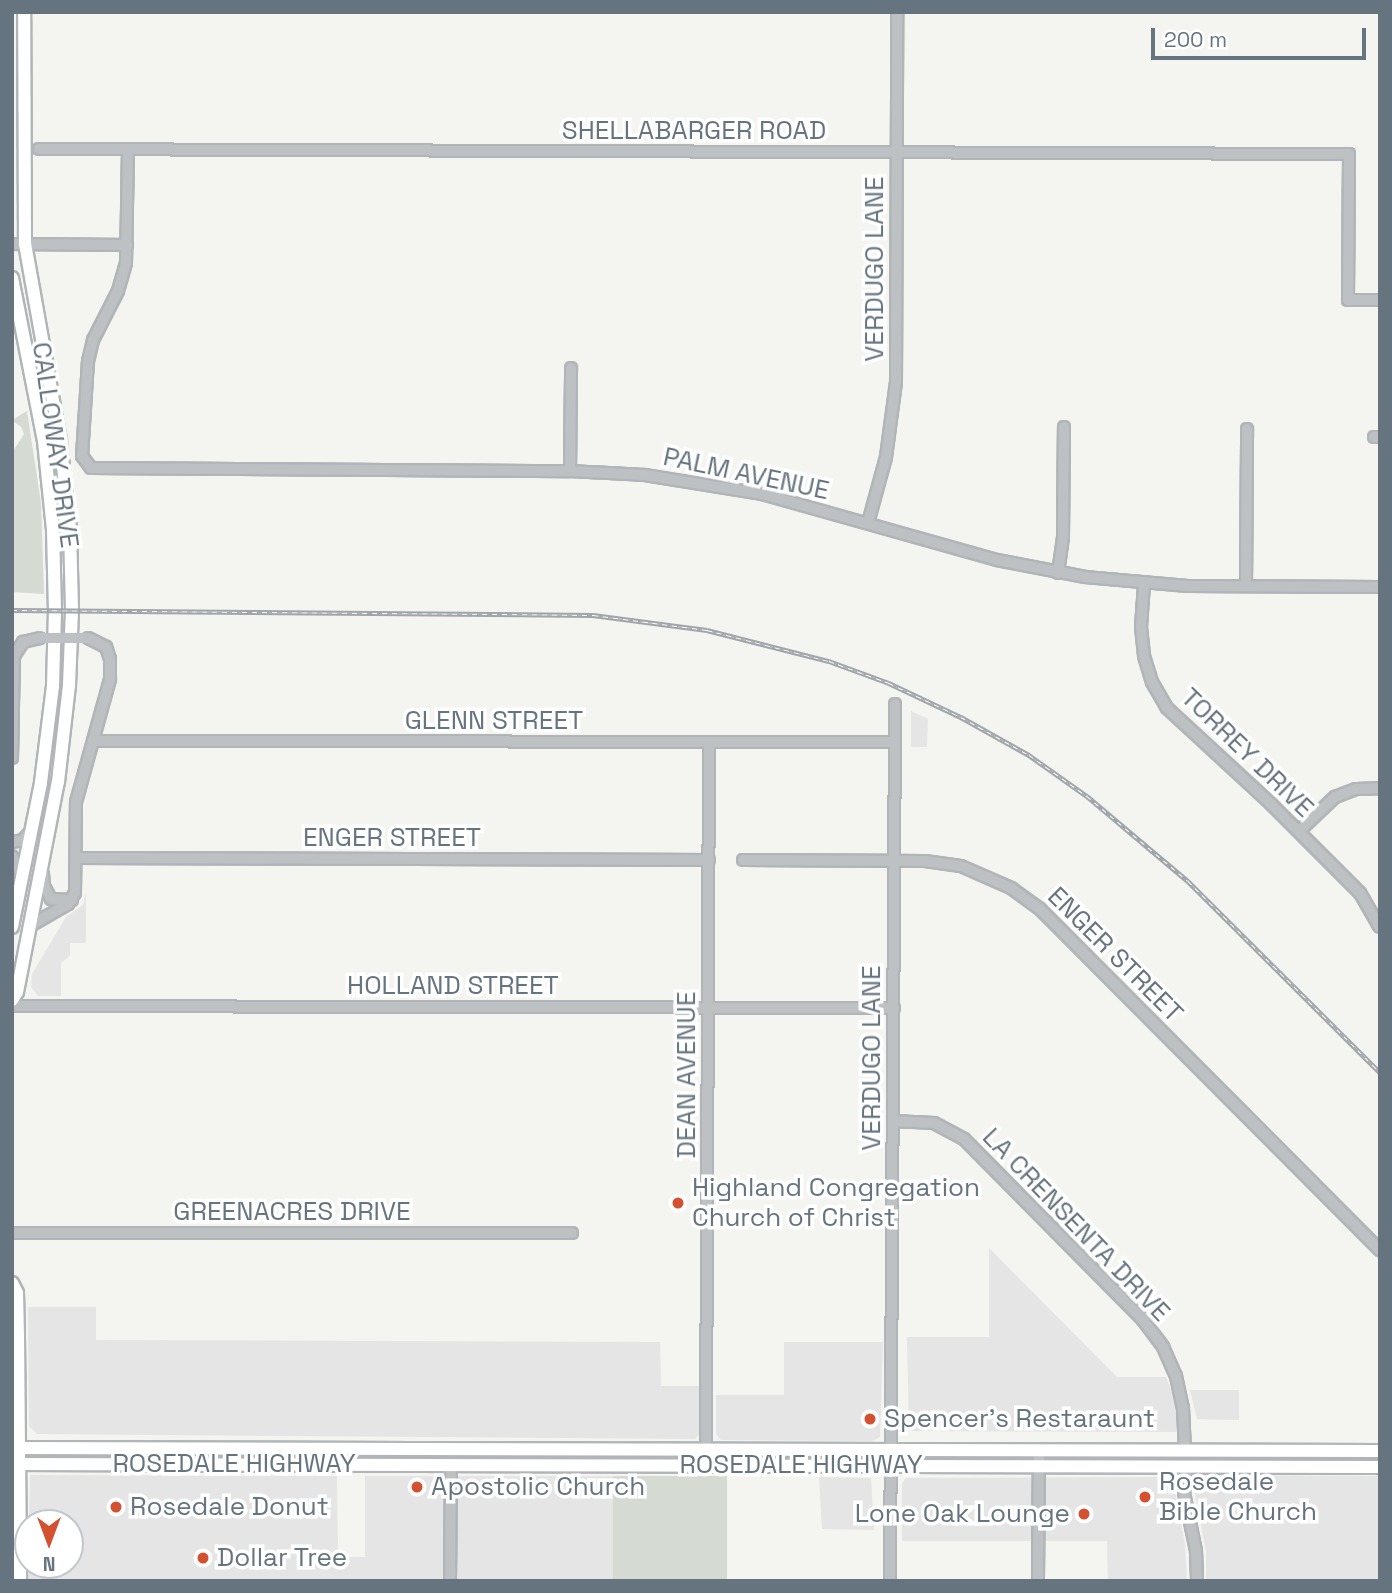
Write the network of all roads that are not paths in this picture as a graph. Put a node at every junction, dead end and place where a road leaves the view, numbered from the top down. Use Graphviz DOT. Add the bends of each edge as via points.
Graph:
graph roads {
  1 [pos="23,12"];
  2 [pos="898,12"];
  3 [pos="38,149"];
  4 [pos="128,150"];
  5 [pos="897,153"];
  6 [pos="19,244"];
  7 [pos="127,245"];
  8 [pos="12,278"];
  9 [pos="1380,300"];
  10 [pos="571,368"];
  11 [pos="1064,427"];
  12 [pos="1247,429"];
  13 [pos="570,471"];
  14 [pos="868,523"];
  15 [pos="1058,573"];
  16 [pos="1144,584"];
  17 [pos="1246,586"];
  18 [pos="1380,587"];
  19 [pos="895,704"];
  20 [pos="13,741"];
  21 [pos="93,741"];
  22 [pos="709,742"];
  23 [pos="895,742"];
  24 [pos="12,758"];
  25 [pos="1380,788"];
  26 [pos="33,828"];
  27 [pos="1299,831"];
  28 [pos="12,842"];
  29 [pos="12,856"];
  30 [pos="76,858"];
  31 [pos="709,860"];
  32 [pos="743,860"];
  33 [pos="894,860"];
  34 [pos="42,865"];
  35 [pos="22,876"];
  36 [pos="73,900"];
  37 [pos="30,926"];
  38 [pos="12,927"];
  39 [pos="1380,927"];
  40 [pos="12,1000"];
  41 [pos="12,1006"];
  42 [pos="708,1007"];
  43 [pos="894,1008"];
  44 [pos="893,1121"];
  45 [pos="12,1233"];
  46 [pos="572,1233"];
  47 [pos="1380,1250"];
  48 [pos="12,1283"];
  49 [pos="16,1448"];
  50 [pos="283,1448"];
  51 [pos="438,1449"];
  52 [pos="706,1449"];
  53 [pos="802,1450"];
  54 [pos="892,1450"];
  55 [pos="1039,1450"];
  56 [pos="1185,1451"];
  57 [pos="1298,1451"];
  58 [pos="1380,1451"];
  59 [pos="16,1464"];
  60 [pos="208,1464"];
  61 [pos="285,1464"];
  62 [pos="451,1465"];
  63 [pos="588,1465"];
  64 [pos="738,1465"];
  65 [pos="892,1465"];
  66 [pos="1115,1465"];
  67 [pos="1377,1465"];
  68 [pos="1039,1466"];
  69 [pos="1187,1466"];
  70 [pos="20,1581"];
  71 [pos="450,1581"];
  72 [pos="890,1581"];
  73 [pos="1038,1581"];
  74 [pos="1197,1581"];
  1 -- 6 [label="main road, CALLOWAY DRIVE"];
  2 -- 5 [label="street, VERDUGO LANE"];
  3 -- 4 [label="street, SHELLABARGER ROAD"];
  4 -- 5 [label="street, SHELLABARGER ROAD"];
  4 -- 7 [label="street"];
  5 -- 9 [label="street, SHELLABARGER ROAD" via="1349,154 1348,300"];
  5 -- 14 [label="street, VERDUGO LANE" via="894,410"];
  6 -- 7 [label="street"];
  6 -- 34 [label="main road, CALLOWAY DRIVE" via="60,440 72,570 65,734"];
  7 -- 13 [label="street, PALM AVENUE" via="123,277 89,354 82,456 95,470"];
  8 -- 26 [label="main road, CALLOWAY DRIVE" via="44,441 55,571 52,686"];
  10 -- 13 [label="street"];
  11 -- 15 [label="street"];
  12 -- 17 [label="street"];
  13 -- 14 [label="street, PALM AVENUE" via="704,482"];
  14 -- 15 [label="street, PALM AVENUE"];
  15 -- 16 [label="street, PALM AVENUE"];
  16 -- 17 [label="street, PALM AVENUE"];
  16 -- 27 [label="street, TORREY DRIVE" via="1142,640 1147,669 1160,696 1182,724"];
  17 -- 18 [label="street, PALM AVENUE"];
  19 -- 23 [label="street, VERDUGO LANE"];
  20 -- 21 [label="street, bridge" via="14,656 23,642 40,638 88,638 101,642 110,659 108,688"];
  20 -- 24 [label="street"];
  21 -- 22 [label="street, GLENN STREET"];
  21 -- 30 [label="street" via="76,802"];
  22 -- 23 [label="street, GLENN STREET"];
  22 -- 31 [label="street, DEAN AVENUE"];
  23 -- 33 [label="street, VERDUGO LANE"];
  25 -- 27 [label="street" via="1356,789 1335,797"];
  26 -- 28 [label="street" via="23,840"];
  26 -- 35 [label="main road, CALLOWAY DRIVE"];
  27 -- 39 [label="street, TORREY DRIVE" via="1360,893"];
  29 -- 35 [label="street"];
  30 -- 31 [label="street, ENGER STREET"];
  30 -- 36 [label="street"];
  31 -- 42 [label="street, DEAN AVENUE"];
  32 -- 33 [label="street, ENGER STREET"];
  33 -- 43 [label="street, VERDUGO LANE"];
  33 -- 47 [label="street, ENGER STREET" via="961,866 994,878 1025,897"];
  34 -- 36 [label="street" via="51,899"];
  34 -- 37 [label="main road, CALLOWAY DRIVE"];
  35 -- 38 [label="main road, CALLOWAY DRIVE"];
  36 -- 37 [label="street"];
  37 -- 40 [label="main road, CALLOWAY DRIVE"];
  41 -- 42 [label="street, HOLLAND STREET"];
  42 -- 43 [label="street, HOLLAND STREET"];
  42 -- 52 [label="street, DEAN AVENUE"];
  43 -- 44 [label="street, VERDUGO LANE"];
  44 -- 54 [label="street, VERDUGO LANE"];
  44 -- 56 [label="street, LA CRENSENTA DRIVE" via="934,1124 964,1139 1143,1320 1163,1347 1176,1376"];
  45 -- 46 [label="street, GREENACRES DRIVE"];
  48 -- 49 [label="main road" via="17,1304"];
  49 -- 50 [label="main road, ROSEDALE HIGHWAY"];
  49 -- 59 [label="main road"];
  50 -- 51 [label="main road, ROSEDALE HIGHWAY"];
  50 -- 60 [label="main road" via="275,1457 231,1458"];
  51 -- 52 [label="main road, ROSEDALE HIGHWAY"];
  51 -- 61 [label="main road" via="388,1456 297,1457"];
  52 -- 53 [label="main road, ROSEDALE HIGHWAY"];
  52 -- 63 [label="main road" via="695,1458 616,1458"];
  53 -- 54 [label="main road, ROSEDALE HIGHWAY"];
  53 -- 64 [label="main road" via="781,1457 742,1458"];
  54 -- 55 [label="main road, ROSEDALE HIGHWAY"];
  54 -- 65 [label="street, VERDUGO LANE"];
  55 -- 56 [label="main road, ROSEDALE HIGHWAY"];
  55 -- 68 [label="street"];
  56 -- 57 [label="main road, ROSEDALE HIGHWAY"];
  56 -- 66 [label="main road" via="1175,1459"];
  57 -- 58 [label="main road, ROSEDALE HIGHWAY"];
  57 -- 69 [label="main road" via="1265,1457 1200,1458"];
  59 -- 60 [label="main road, ROSEDALE HIGHWAY"];
  59 -- 70 [label="main road"];
  60 -- 61 [label="main road, ROSEDALE HIGHWAY"];
  61 -- 62 [label="main road, ROSEDALE HIGHWAY"];
  62 -- 63 [label="main road, ROSEDALE HIGHWAY"];
  62 -- 71 [label="street"];
  63 -- 64 [label="main road, ROSEDALE HIGHWAY"];
  64 -- 65 [label="main road, ROSEDALE HIGHWAY"];
  65 -- 68 [label="main road, ROSEDALE HIGHWAY"];
  65 -- 72 [label="street, VERDUGO LANE"];
  66 -- 68 [label="main road, ROSEDALE HIGHWAY"];
  66 -- 69 [label="main road, ROSEDALE HIGHWAY"];
  67 -- 69 [label="main road, ROSEDALE HIGHWAY"];
  68 -- 73 [label="street"];
  69 -- 74 [label="street" via="1184,1493"];
}
